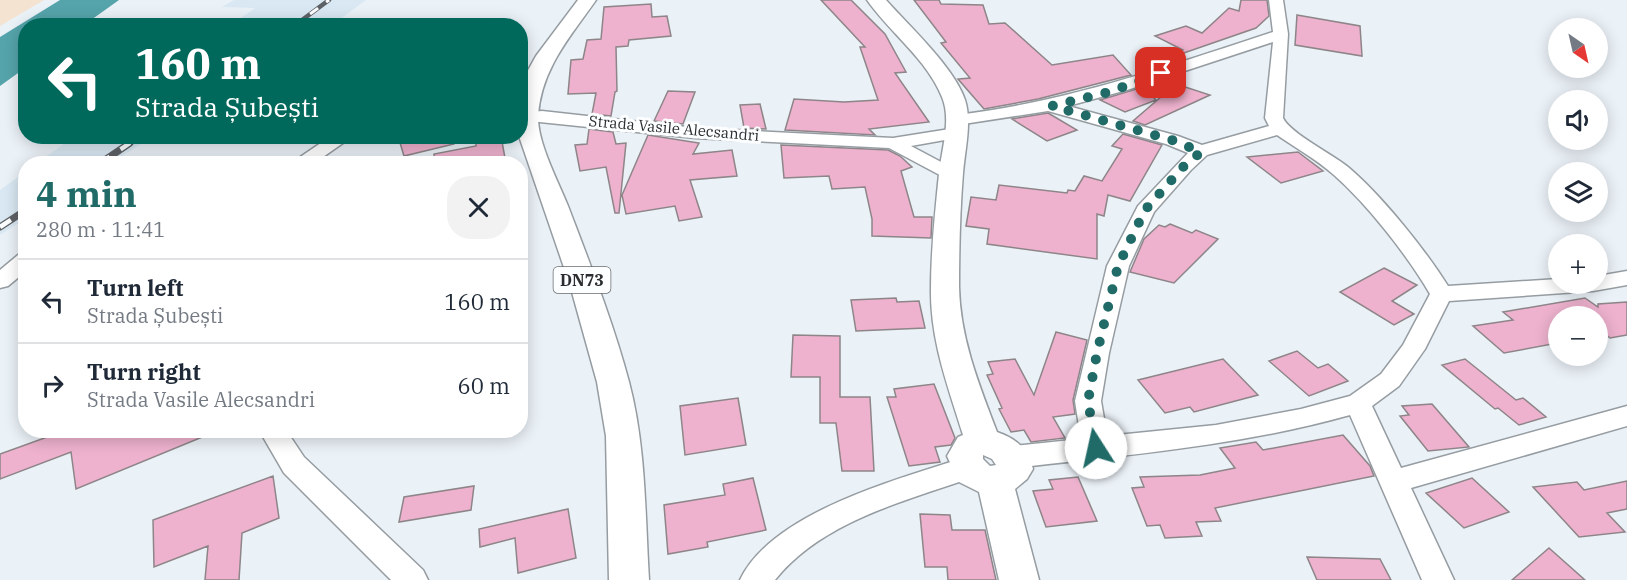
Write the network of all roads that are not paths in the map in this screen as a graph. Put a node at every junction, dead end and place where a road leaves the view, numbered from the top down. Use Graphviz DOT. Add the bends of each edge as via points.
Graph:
graph roads {
  1 [pos="587,0"];
  2 [pos="876,0"];
  3 [pos="1276,0"];
  4 [pos="1281,34"];
  5 [pos="528,98"];
  6 [pos="528,105"];
  7 [pos="1052,106"];
  8 [pos="528,117"];
  9 [pos="956,126"];
  10 [pos="1279,129"];
  11 [pos="893,143"];
  12 [pos="331,144"];
  13 [pos="1201,152"];
  14 [pos="311,156"];
  15 [pos="951,175"];
  16 [pos="18,266"];
  17 [pos="18,273"];
  18 [pos="1627,278"];
  19 [pos="0,281"];
  20 [pos="1608,281"];
  21 [pos="1548,287"];
  22 [pos="1441,294"];
  23 [pos="1358,403"];
  24 [pos="1627,416"];
  25 [pos="277,438"];
  26 [pos="1096,448"];
  27 [pos="989,462"];
  28 [pos="1394,481"];
  29 [pos="412,580"];
  30 [pos="629,580"];
  31 [pos="756,580"];
  32 [pos="1018,580"];
  33 [pos="1438,580"];
  1 -- 5 [label="main road, DN73" via="543,60"];
  2 -- 9 [label="main road" via="933,63 954,99"];
  3 -- 4 [label="street"];
  4 -- 7 [label="street, Strada Vasile Alecsandri" via="1109,92"];
  4 -- 10 [label="street" via="1274,118"];
  6 -- 11 [label="street, Strada Vasile Alecsandri" via="553,117 695,133"];
  7 -- 9 [label="street, Strada Vasile Alecsandri"];
  7 -- 13 [label="street"];
  8 -- 30 [label="main road, DN73" via="532,143 584,285 613,382 623,436"];
  9 -- 11 [label="street, Strada Vasile Alecsandri"];
  9 -- 15 [label="main road"];
  10 -- 13 [label="street"];
  10 -- 22 [label="street" via="1342,172 1422,262"];
  11 -- 15 [label="street, Strada Vasile Alecsandri"];
  12 -- 14 [label="street"];
  13 -- 26 [label="street" via="1145,210 1118,266 1088,401"];
  15 -- 27 [label="main road" via="946,318 956,364"];
  16 -- 19 [label="street"];
  17 -- 19 [label="street"];
  18 -- 20 [label="street"];
  21 -- 22 [label="street"];
  22 -- 23 [label="street" via="1422,334 1390,380"];
  23 -- 26 [label="street" via="1301,419 1216,435"];
  23 -- 28 [label="street"];
  24 -- 28 [label="street"];
  25 -- 29 [label="street" via="294,465"];
  26 -- 27 [label="street"];
  27 -- 31 [label="street" via="839,514 793,543"];
  27 -- 32 [label="main road"];
  28 -- 33 [label="street"];
}
